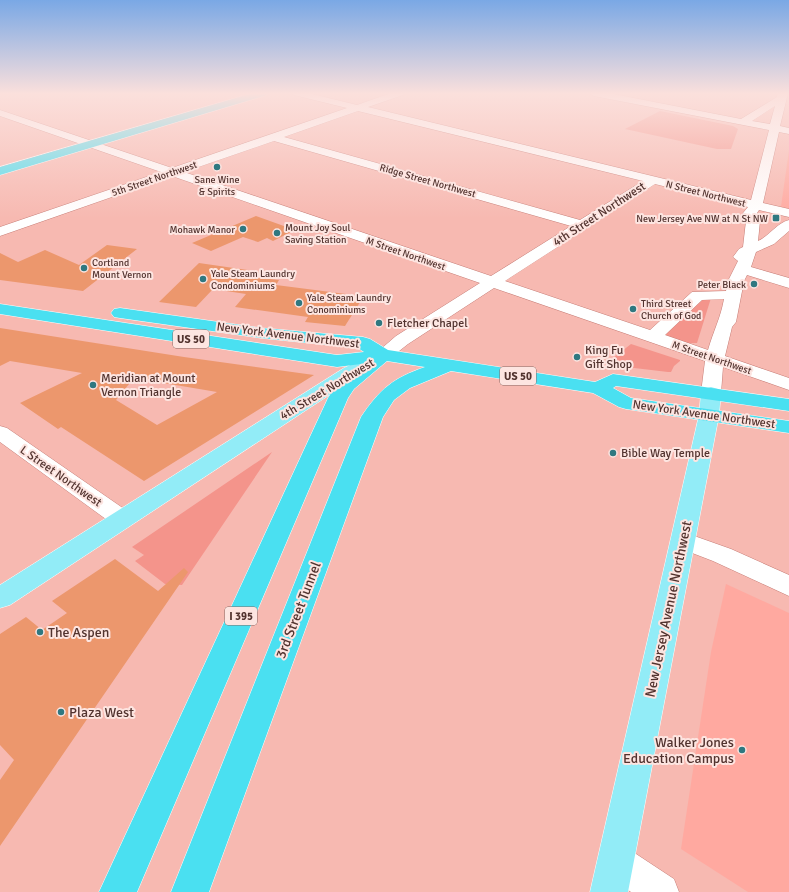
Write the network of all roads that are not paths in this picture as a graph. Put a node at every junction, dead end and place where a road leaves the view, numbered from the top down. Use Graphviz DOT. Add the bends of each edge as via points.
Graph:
graph roads {
  1 [pos="63,135"];
  2 [pos="123,135"];
  3 [pos="280,135"];
  4 [pos="466,135"];
  5 [pos="773,135"];
  6 [pos="273,137"];
  7 [pos="91,144"];
  8 [pos="0,171"];
  9 [pos="171,172"];
  10 [pos="653,180"];
  11 [pos="756,205"];
  12 [pos="789,213"];
  13 [pos="789,224"];
  14 [pos="582,225"];
  15 [pos="0,232"];
  16 [pos="750,249"];
  17 [pos="742,269"];
  18 [pos="493,283"];
  19 [pos="789,283"];
  20 [pos="721,295"];
  21 [pos="0,297"];
  22 [pos="0,310"];
  23 [pos="724,325"];
  24 [pos="653,337"];
  25 [pos="383,355"];
  26 [pos="715,358"];
  27 [pos="449,366"];
  28 [pos="789,384"];
  29 [pos="598,388"];
  30 [pos="711,393"];
  31 [pos="789,405"];
  32 [pos="709,415"];
  33 [pos="789,427"];
  34 [pos="0,432"];
  35 [pos="122,518"];
  36 [pos="683,540"];
  37 [pos="789,586"];
  38 [pos="0,598"];
  39 [pos="615,860"];
  40 [pos="118,892"];
  41 [pos="190,892"];
  42 [pos="609,892"];
  43 [pos="661,892"];
  1 -- 7 [label="street, M Street Northwest"];
  2 -- 7 [label="highway"];
  3 -- 6 [label="street, 5th Street Northwest"];
  4 -- 10 [label="street, N Street Northwest"];
  5 -- 11 [label="street, New Jersey Avenue Northwest"];
  6 -- 9 [label="street, 5th Street Northwest"];
  6 -- 14 [label="street, Ridge Street Northwest"];
  7 -- 8 [label="highway"];
  7 -- 9 [label="street, M Street Northwest"];
  9 -- 15 [label="street, 5th Street Northwest"];
  9 -- 18 [label="street, M Street Northwest"];
  10 -- 11 [label="street, N Street Northwest"];
  10 -- 14 [label="street, 4th Street Northwest"];
  11 -- 12 [label="street, N Street Northwest"];
  11 -- 16 [label="street, New Jersey Avenue Northwest" via="762,212 753,221"];
  13 -- 16 [label="street" via="769,241"];
  14 -- 18 [label="street, 4th Street Northwest"];
  16 -- 17 [label="street, New Jersey Avenue Northwest"];
  16 -- 20 [label="street" via="744,252 728,271"];
  17 -- 19 [label="street"];
  17 -- 23 [label="street, New Jersey Avenue Northwest" via="734,287 728,322"];
  18 -- 24 [label="street, M Street Northwest"];
  18 -- 25 [label="street, 4th Street Northwest" via="402,340"];
  20 -- 23 [label="street" via="717,321"];
  20 -- 24 [label="street" via="698,295"];
  21 -- 25 [label="highway, New York Avenue Northwest / US 50" via="262,333 363,343"];
  22 -- 25 [label="highway, New York Avenue Northwest / US 50" via="337,361"];
  23 -- 26 [label="street, New Jersey Avenue Northwest"];
  24 -- 26 [label="street, M Street Northwest"];
  25 -- 27 [label="highway, New York Avenue Northwest / US 50"];
  25 -- 35 [label="main road, 4th Street Northwest" via="351,372"];
  25 -- 40 [label="highway, I 395" via="346,385 338,398"];
  26 -- 28 [label="street, M Street Northwest"];
  26 -- 30 [label="street, New Jersey Avenue Northwest"];
  27 -- 29 [label="highway, New York Avenue Northwest / US 50"];
  27 -- 41 [label="highway, 3rd Street Tunnel" via="398,385 384,399 372,417"];
  29 -- 30 [label="highway, New York Avenue Northwest" via="613,380"];
  29 -- 32 [label="highway, New York Avenue Northwest / US 50" via="626,403"];
  30 -- 31 [label="highway, New York Avenue Northwest"];
  30 -- 32 [label="main road, New Jersey Avenue Northwest"];
  32 -- 33 [label="highway, New York Avenue Northwest / US 50"];
  32 -- 36 [label="main road, New Jersey Avenue Northwest"];
  34 -- 35 [label="street, L Street Northwest"];
  35 -- 38 [label="main road, 4th Street Northwest"];
  36 -- 37 [label="street"];
  36 -- 39 [label="main road, New Jersey Avenue Northwest"];
  39 -- 42 [label="main road, New Jersey Avenue Northwest"];
  39 -- 43 [label="street"];
}
